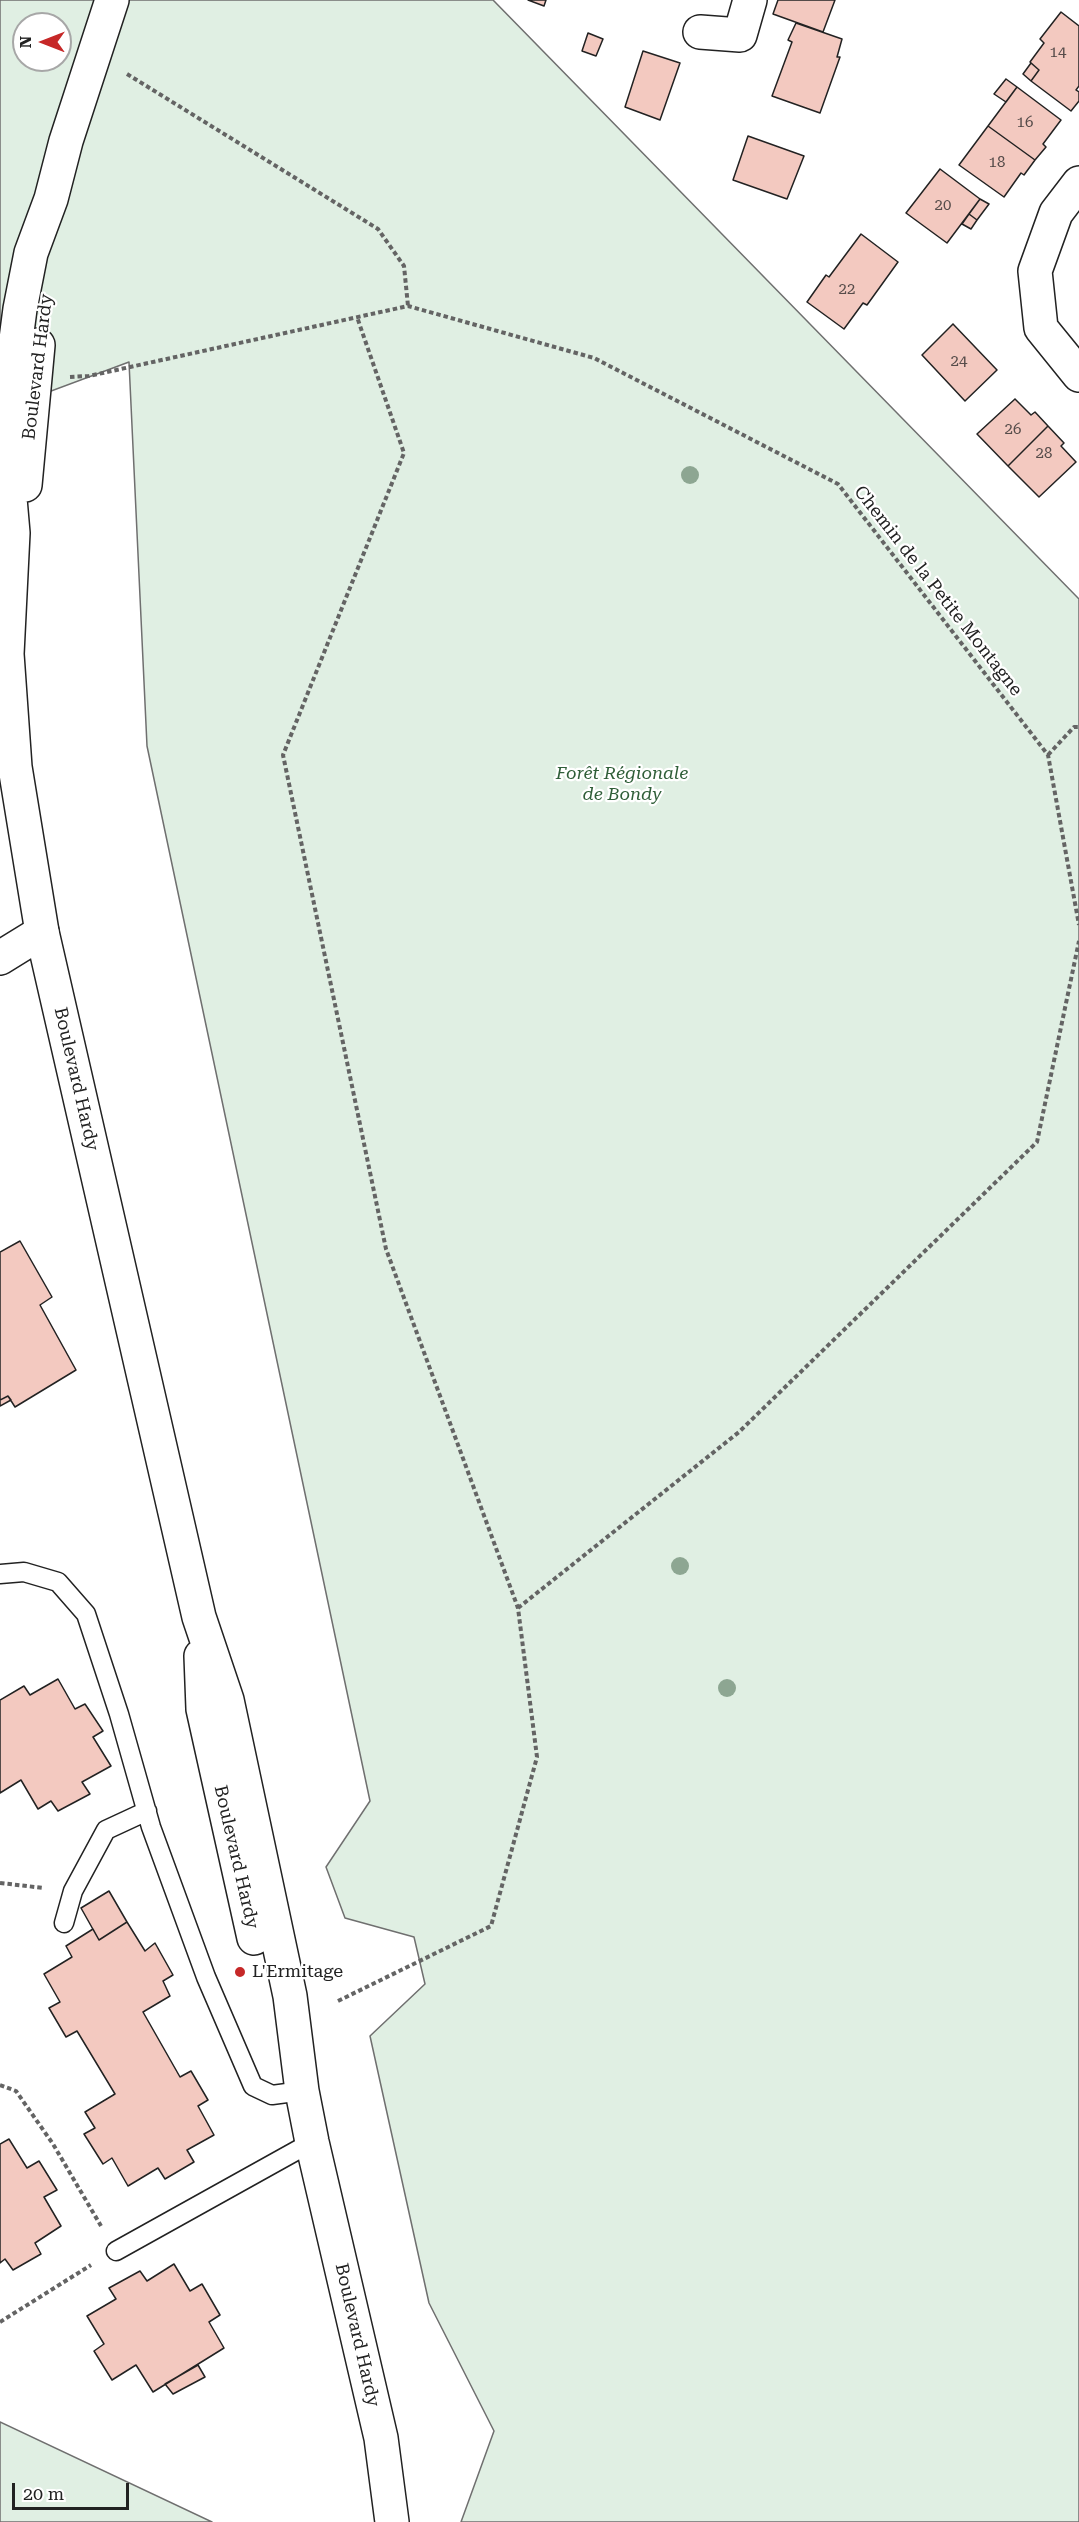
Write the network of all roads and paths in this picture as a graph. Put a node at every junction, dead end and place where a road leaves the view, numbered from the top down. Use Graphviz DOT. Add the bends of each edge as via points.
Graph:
graph roads {
  1 [pos="112,0"];
  2 [pos="750,0"];
  3 [pos="700,32"];
  4 [pos="93,57"];
  5 [pos="1079,183"];
  6 [pos="51,200"];
  7 [pos="408,306"];
  8 [pos="357,317"];
  9 [pos="1079,375"];
  10 [pos="34,376"];
  11 [pos="6,534"];
  12 [pos="1079,727"];
  13 [pos="1048,755"];
  14 [pos="1079,925"];
  15 [pos="42,932"];
  16 [pos="1079,941"];
  17 [pos="0,958"];
  18 [pos="0,1574"];
  19 [pos="518,1608"];
  20 [pos="147,1811"];
  21 [pos="0,1883"];
  22 [pos="73,1891"];
  23 [pos="64,1923"];
  24 [pos="338,2001"];
  25 [pos="0,2085"];
  26 [pos="302,2091"];
  27 [pos="312,2142"];
  28 [pos="116,2252"];
  29 [pos="0,2322"];
  30 [pos="381,2438"];
  31 [pos="392,2522"];
  32 [pos="414,2522"];
  1 -- 4 [label="street, Boulevard Hardy"];
  2 -- 3 [label="street" via="740,35"];
  4 -- 6 [label="street, Boulevard Hardy"];
  4 -- 7 [label="path" via="378,229 404,266"];
  5 -- 9 [label="street" via="1056,213 1035,271 1041,328"];
  6 -- 10 [label="street, Boulevard Hardy" via="53,260"];
  6 -- 11 [label="street, Boulevard Hardy" via="31,253 20,309 4,430"];
  7 -- 8 [label="path"];
  7 -- 13 [label="path, Chemin de la Petite Montagne" via="594,358 838,484"];
  8 -- 10 [label="path" via="89,376"];
  8 -- 19 [label="path" via="404,453 283,755 386,1249"];
  10 -- 11 [label="street, Boulevard Hardy" via="24,495"];
  11 -- 15 [label="street, Boulevard Hardy" via="7,654 15,766"];
  12 -- 13 [label="path" via="1074,727"];
  13 -- 14 [label="path"];
  15 -- 17 [label="street"];
  15 -- 26 [label="street, Boulevard Hardy" via="199,1617 227,1700 290,1996"];
  16 -- 19 [label="path" via="1036,1142 740,1432"];
  18 -- 20 [label="lane" via="24,1572 58,1582 86,1614"];
  19 -- 24 [label="path" via="537,1757 491,1926"];
  20 -- 22 [label="lane" via="106,1830"];
  20 -- 26 [label="lane" via="206,1977 253,2085 272,2095"];
  21 -- 22 [label="path"];
  22 -- 23 [label="lane"];
  25 -- 28 [label="path" via="16,2091 53,2144"];
  26 -- 27 [label="street, Boulevard Hardy"];
  27 -- 28 [label="lane"];
  27 -- 30 [label="street, Boulevard Hardy"];
  28 -- 29 [label="path"];
  30 -- 31 [label="street, Boulevard Hardy"];
  30 -- 32 [label="street, Boulevard Hardy"];
}
